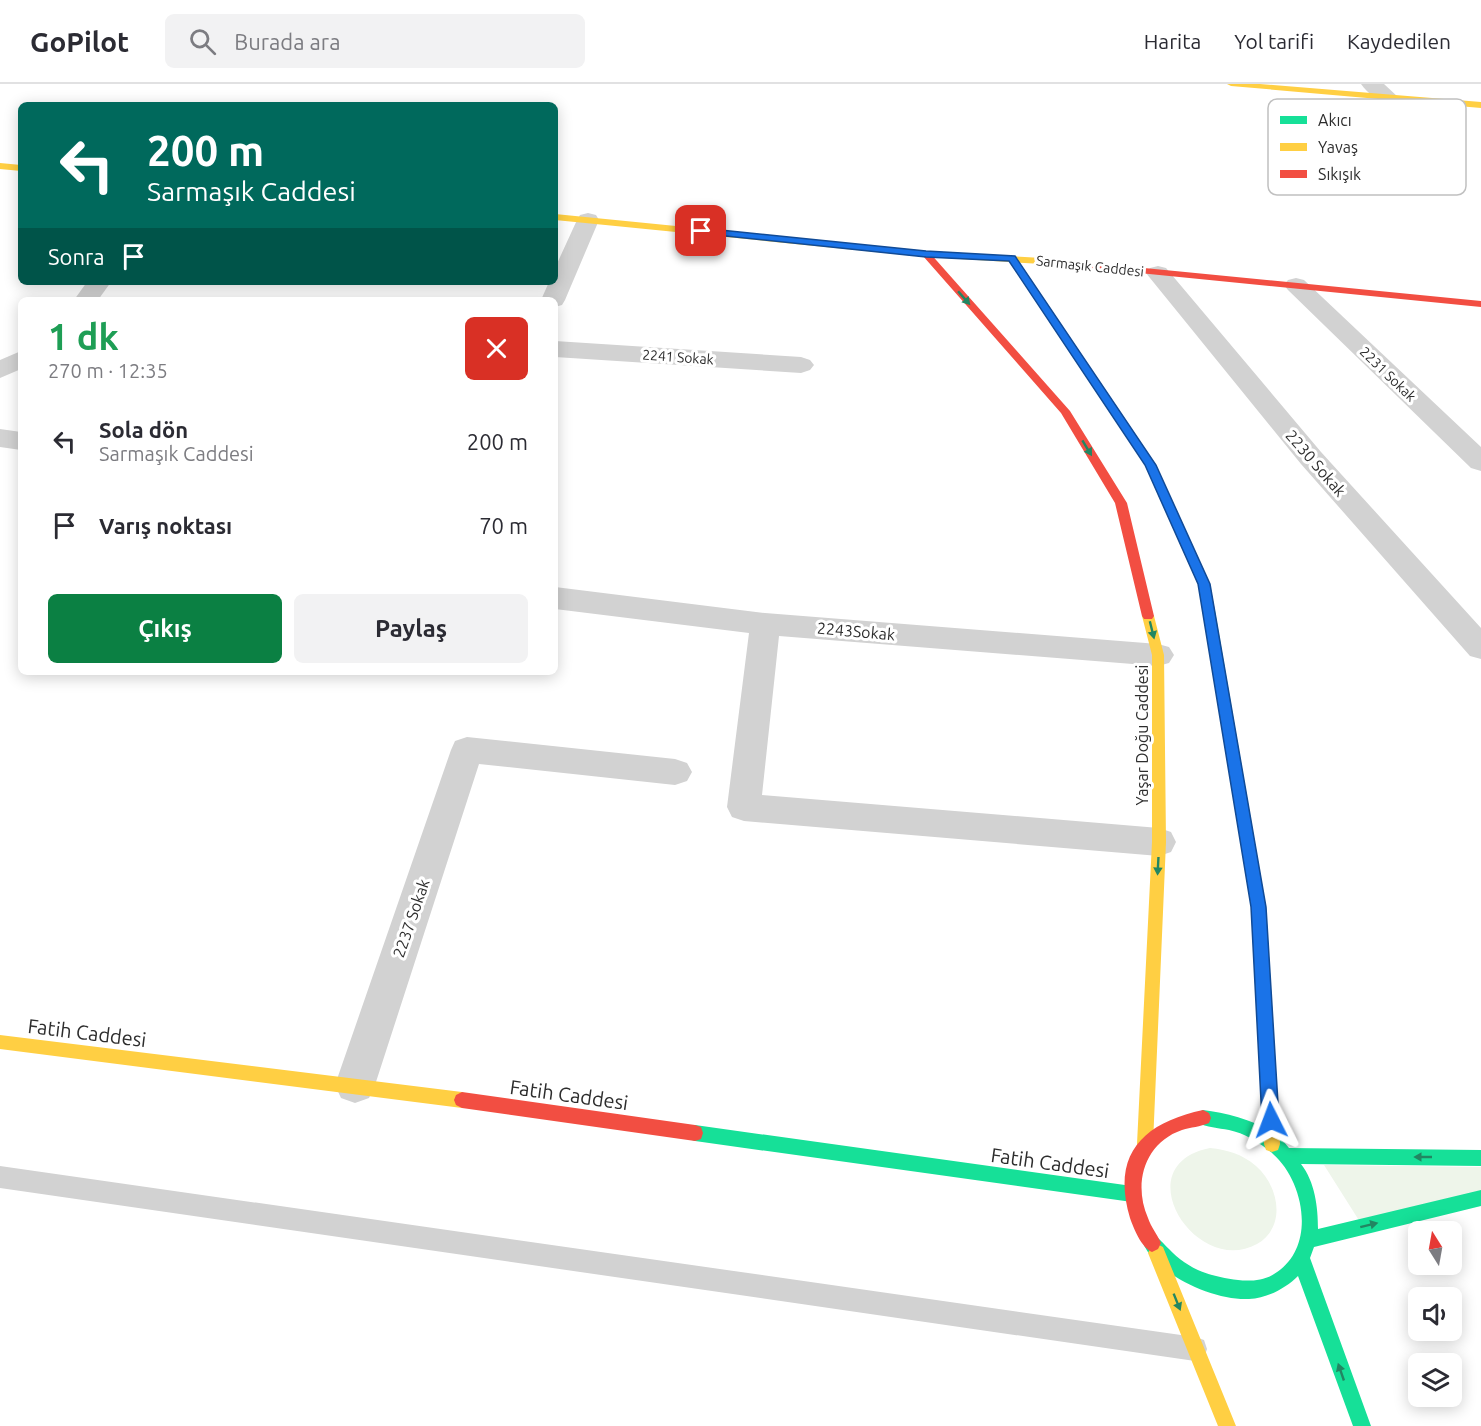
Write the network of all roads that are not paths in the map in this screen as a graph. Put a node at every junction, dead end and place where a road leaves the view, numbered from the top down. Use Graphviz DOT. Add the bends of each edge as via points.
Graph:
graph roads {
  1 [pos="1231,84"];
  2 [pos="1371,84"];
  3 [pos="1289,87"];
  4 [pos="1388,97"];
  5 [pos="1411,99"];
  6 [pos="1466,104"];
  7 [pos="1481,105"];
  8 [pos="0,166"];
  9 [pos="18,168"];
  10 [pos="558,217"];
  11 [pos="588,220"];
  12 [pos="926,254"];
  13 [pos="1012,258"];
  14 [pos="1158,273"];
  15 [pos="1296,285"];
  16 [pos="554,297"];
  17 [pos="1481,304"];
  18 [pos="558,349"];
  19 [pos="18,361"];
  20 [pos="801,365"];
  21 [pos="0,370"];
  22 [pos="1453,436"];
  23 [pos="0,438"];
  24 [pos="1481,439"];
  25 [pos="18,441"];
  26 [pos="1481,462"];
  27 [pos="558,598"];
  28 [pos="765,624"];
  29 [pos="1481,648"];
  30 [pos="1158,655"];
  31 [pos="675,772"];
  32 [pos="1159,842"];
  33 [pos="0,1042"];
  34 [pos="355,1085"];
  35 [pos="1145,1144"];
  36 [pos="1272,1144"];
  37 [pos="1286,1156"];
  38 [pos="1481,1158"];
  39 [pos="0,1177"];
  40 [pos="1132,1194"];
  41 [pos="1481,1198"];
  42 [pos="1312,1239"];
  43 [pos="1155,1248"];
  44 [pos="1302,1262"];
  45 [pos="1197,1350"];
  46 [pos="1227,1426"];
  47 [pos="1362,1426"];
  1 -- 3 [label="main road"];
  2 -- 4 [label="street"];
  3 -- 4 [label="main road"];
  4 -- 5 [label="main road"];
  6 -- 7 [label="main road"];
  8 -- 9 [label="main road"];
  10 -- 11 [label="main road, Sarmaşık Caddesi"];
  11 -- 12 [label="main road, Sarmaşık Caddesi"];
  11 -- 16 [label="street"];
  12 -- 13 [label="main road, Sarmaşık Caddesi"];
  12 -- 30 [label="main road, Yaşar Doğu Caddesi, one-way" via="1065,411 1121,503"];
  13 -- 14 [label="main road, Sarmaşık Caddesi"];
  13 -- 36 [label="main road" via="1150,465 1204,584 1258,907"];
  14 -- 15 [label="main road, Sarmaşık Caddesi"];
  14 -- 29 [label="street, 2230 Sokak" via="1311,458"];
  15 -- 17 [label="main road, Sarmaşık Caddesi"];
  15 -- 22 [label="street, 2231 Sokak"];
  18 -- 20 [label="street, 2241 Sokak"];
  19 -- 21 [label="street"];
  22 -- 24 [label="street"];
  22 -- 26 [label="street, 2231 Sokak"];
  23 -- 25 [label="street"];
  27 -- 28 [label="street, 2243Sokak"];
  28 -- 30 [label="street, 2243Sokak"];
  28 -- 32 [label="street" via="744,807"];
  30 -- 32 [label="main road, Yaşar Doğu Caddesi"];
  31 -- 34 [label="street, 2237 Sokak" via="467,750"];
  32 -- 35 [label="main road, Yaşar Doğu Caddesi, one-way"];
  33 -- 34 [label="main road, Fatih Caddesi"];
  34 -- 40 [label="main road, Fatih Caddesi"];
  35 -- 36 [label="main road" via="1180,1121 1203,1118 1250,1129"];
  35 -- 40 [label="main road" via="1134,1167"];
  36 -- 37 [label="main road"];
  38 -- 37 [label="main road, one-way"];
  37 -- 42 [label="main road" via="1309,1196 1314,1218"];
  39 -- 45 [label="lane"];
  40 -- 43 [label="main road" via="1139,1222"];
  42 -- 41 [label="main road, one-way"];
  42 -- 44 [label="main road"];
  43 -- 44 [label="main road" via="1178,1270 1204,1285 1233,1291 1261,1289 1285,1279"];
  43 -- 45 [label="main road, one-way"];
  47 -- 44 [label="main road, one-way"];
  45 -- 46 [label="main road"];
}
